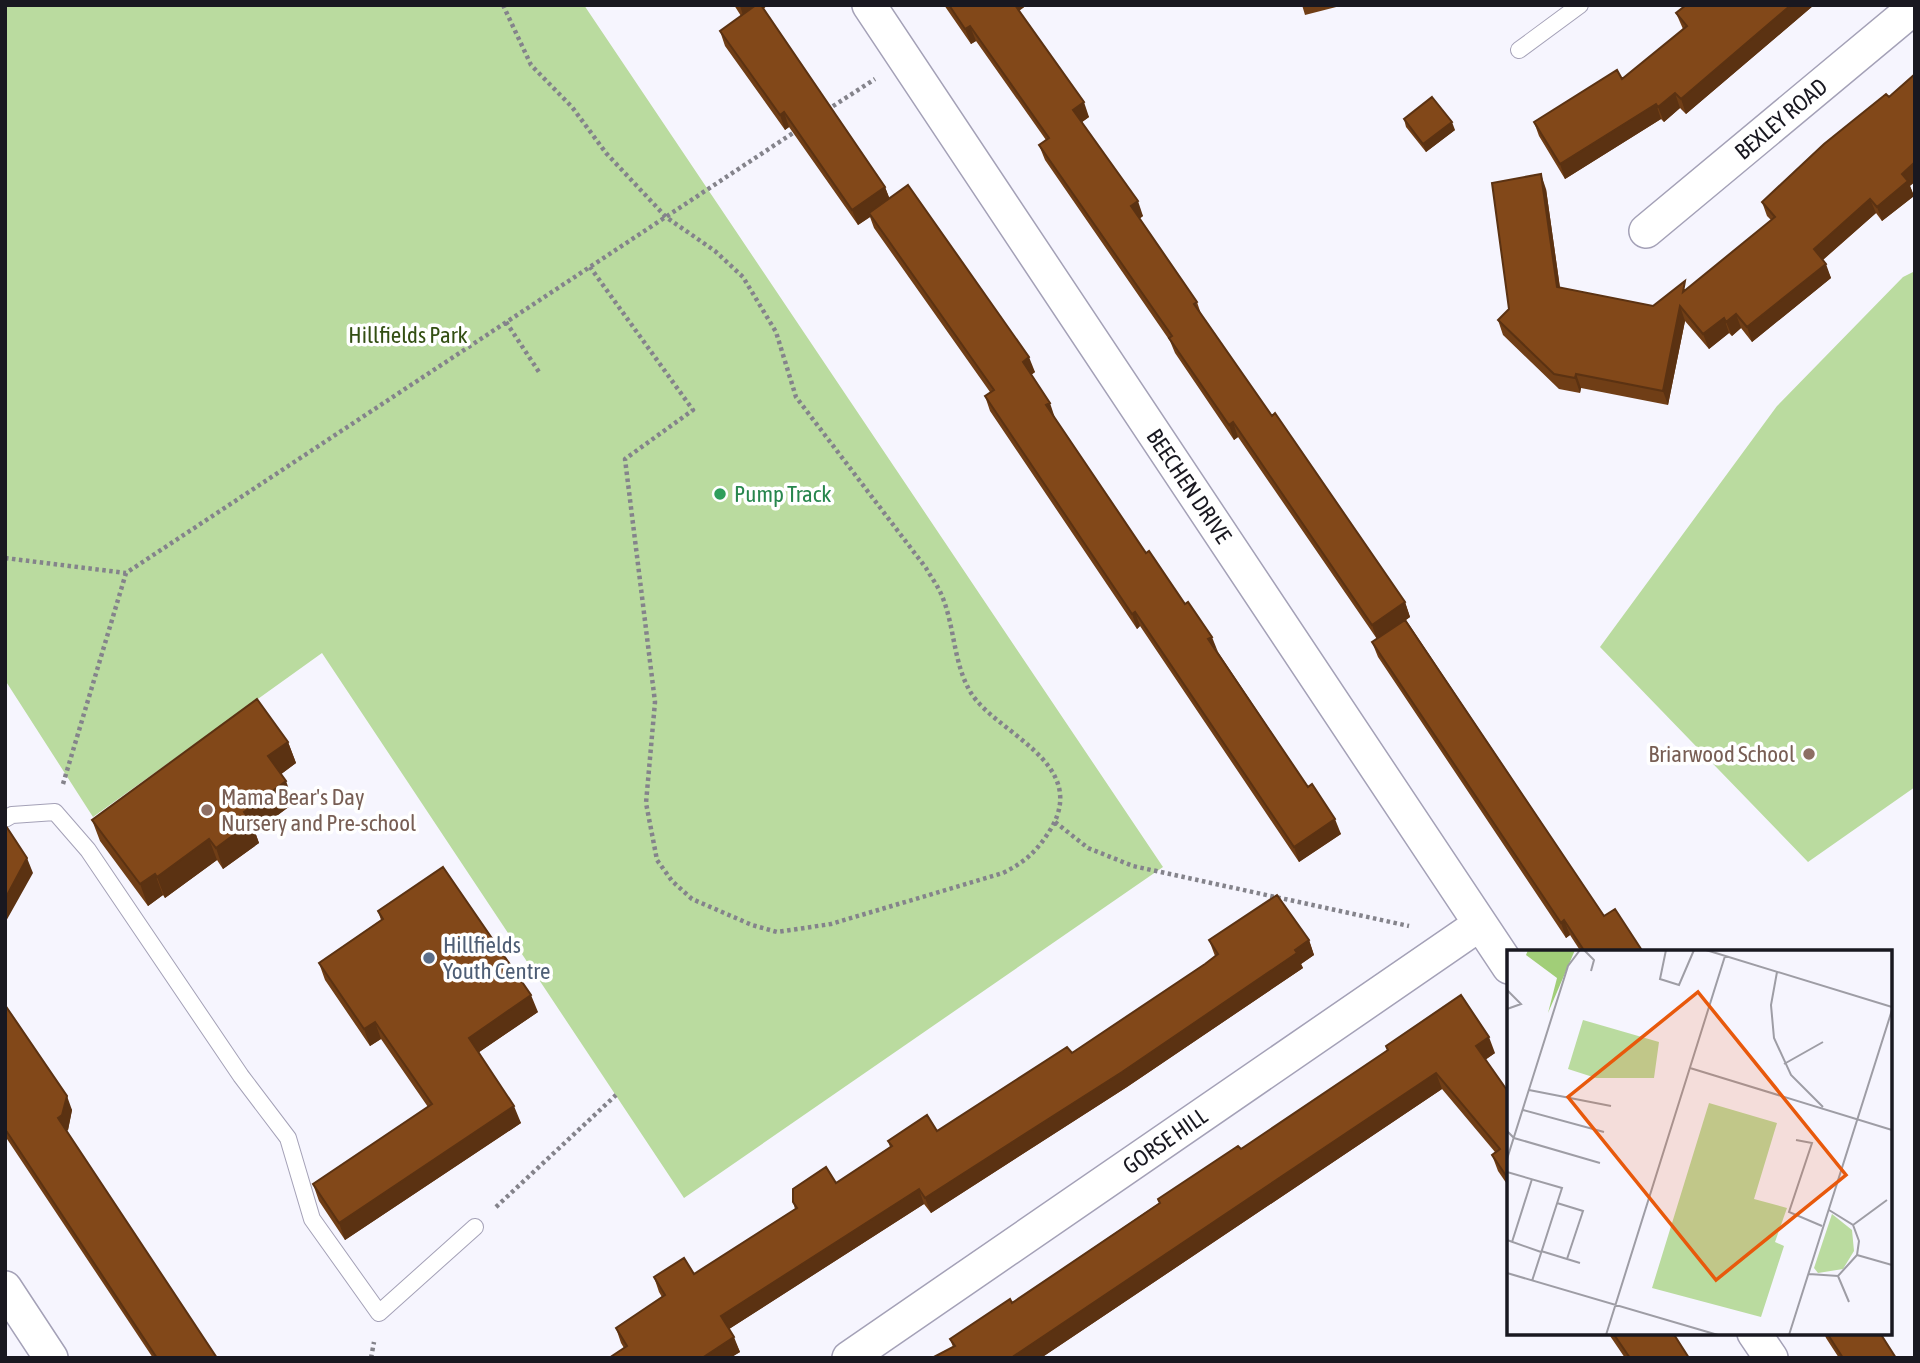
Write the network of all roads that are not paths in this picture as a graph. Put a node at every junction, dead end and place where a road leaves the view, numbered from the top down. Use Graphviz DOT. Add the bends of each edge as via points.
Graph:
graph roads {
  1 [pos="869,5"];
  2 [pos="1580,5"];
  3 [pos="1915,7"];
  4 [pos="1519,50"];
  5 [pos="1646,231"];
  6 [pos="5,819"];
  7 [pos="1470,931"];
  8 [pos="1507,965"];
  9 [pos="475,1227"];
  10 [pos="5,1288"];
  11 [pos="1755,1335"];
  12 [pos="51,1358"];
  13 [pos="849,1358"];
  14 [pos="1770,1358"];
  1 -- 7 [label="street, BEECHEN DRIVE"];
  2 -- 4 [label="lane"];
  3 -- 5 [label="street, BEXLEY ROAD"];
  6 -- 9 [label="lane" via="12,814 55,812 88,850 288,1138 312,1219 379,1313"];
  7 -- 8 [label="street, BEECHEN DRIVE"];
  7 -- 13 [label="street, GORSE HILL"];
  10 -- 12 [label="street"];
  11 -- 14 [label="street"];
}
